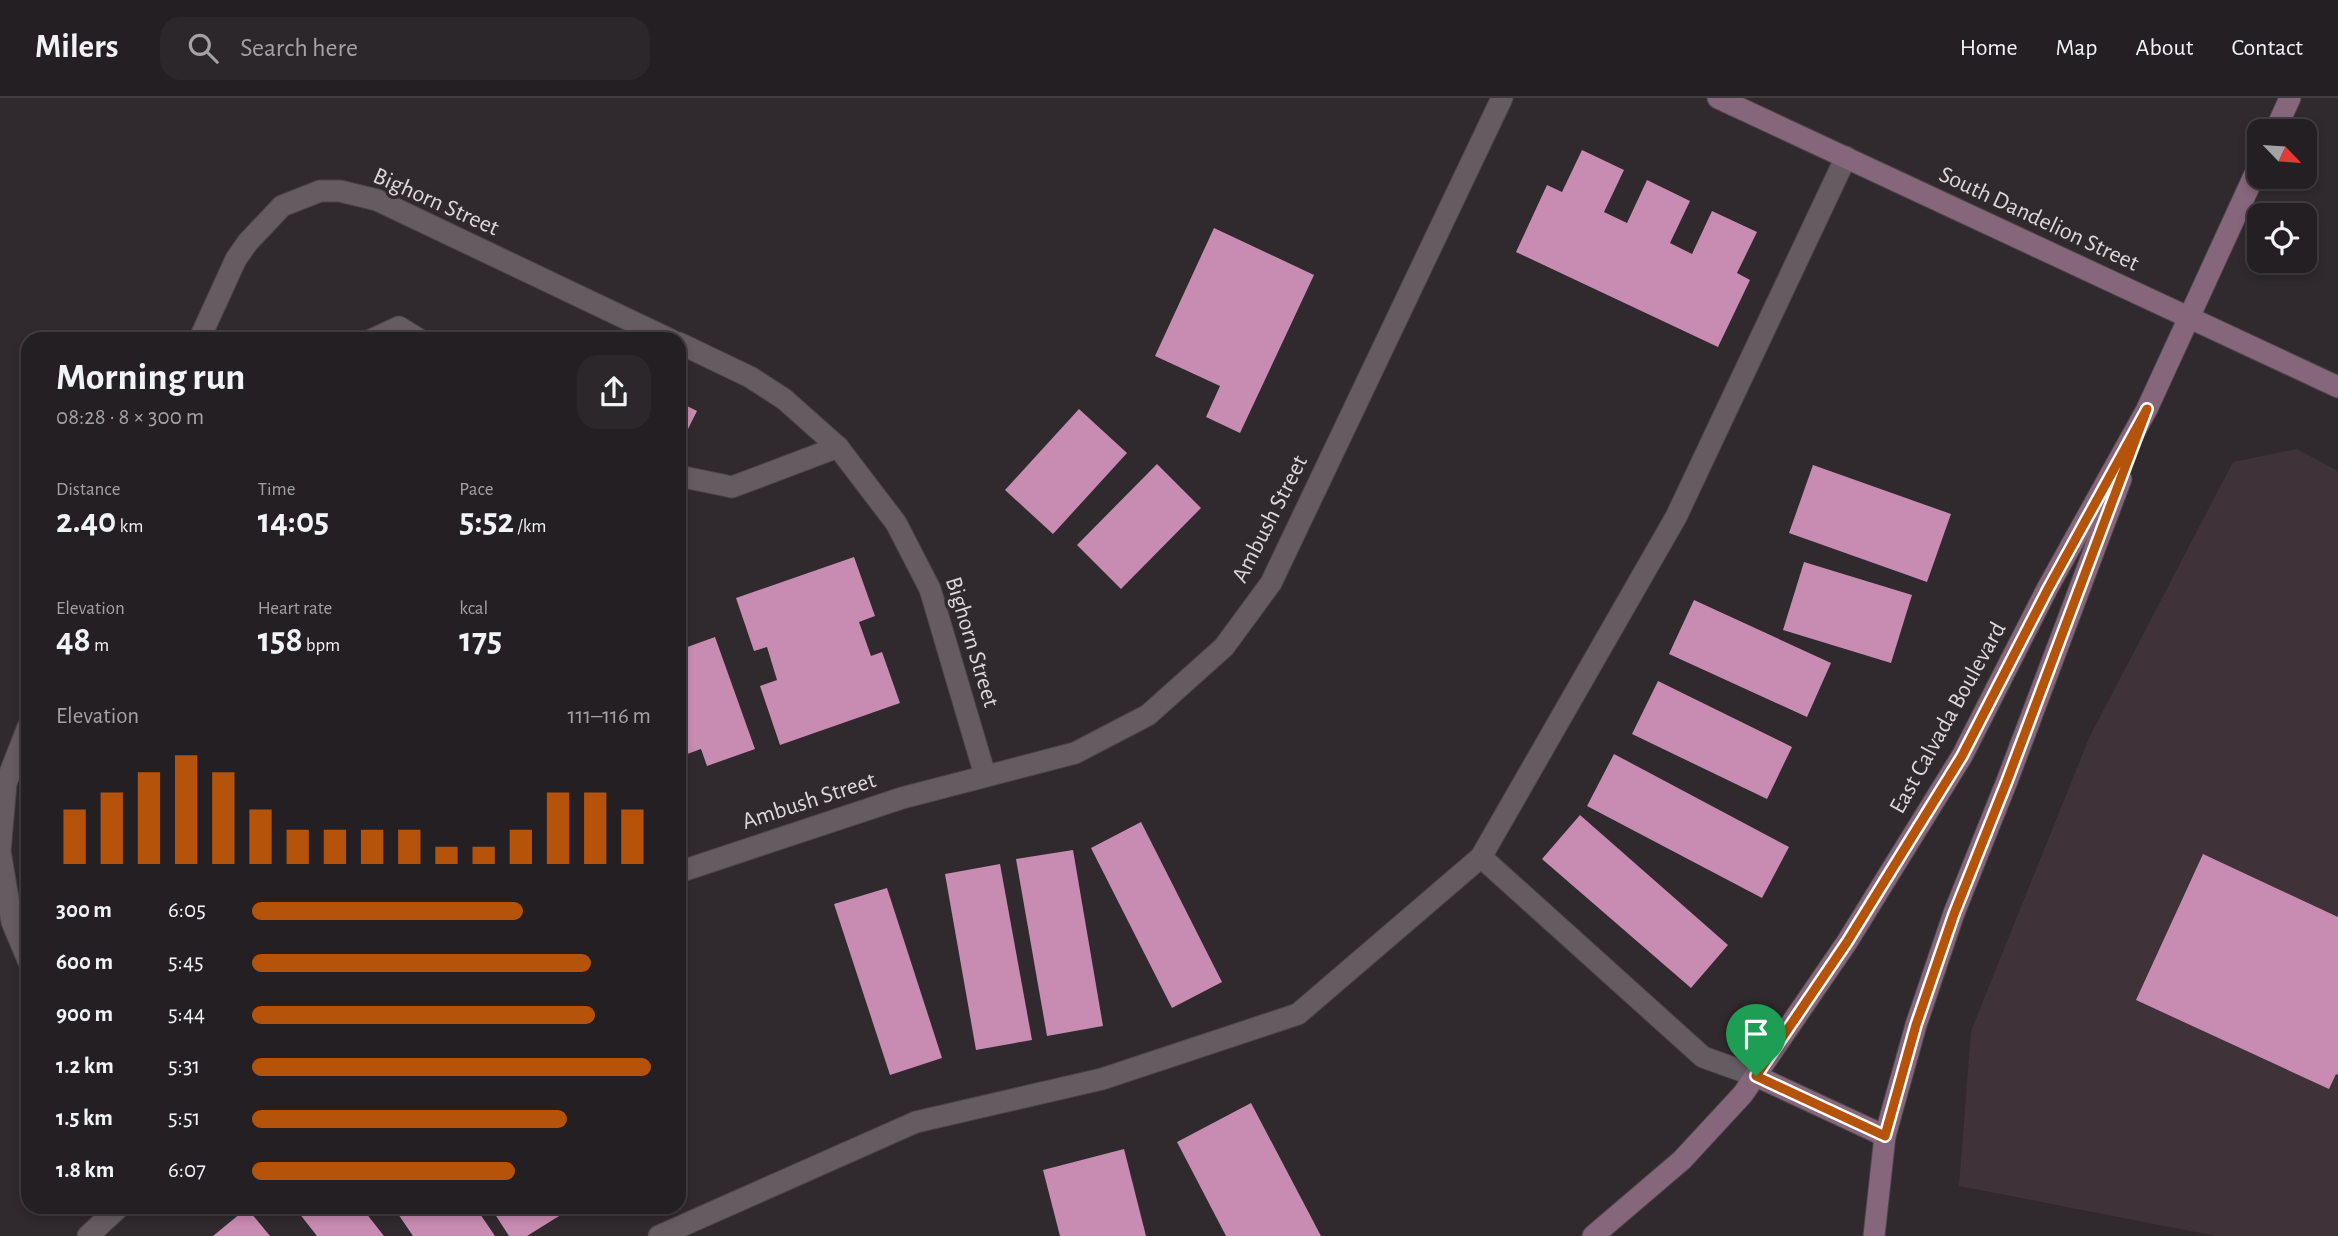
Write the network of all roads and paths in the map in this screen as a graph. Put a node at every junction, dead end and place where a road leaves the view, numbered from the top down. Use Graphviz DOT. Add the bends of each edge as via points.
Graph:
graph roads {
  1 [pos="1502,98"];
  2 [pos="1718,98"];
  3 [pos="2290,98"];
  4 [pos="2280,119"];
  5 [pos="1846,157"];
  6 [pos="2248,189"];
  7 [pos="2188,317"];
  8 [pos="203,332"];
  9 [pos="388,332"];
  10 [pos="407,332"];
  11 [pos="654,332"];
  12 [pos="686,346"];
  13 [pos="2338,387"];
  14 [pos="2147,409"];
  15 [pos="838,447"];
  16 [pos="686,477"];
  17 [pos="21,745"];
  18 [pos="985,775"];
  19 [pos="1481,857"];
  20 [pos="686,870"];
  21 [pos="21,943"];
  22 [pos="1756,1076"];
  23 [pos="1885,1136"];
  24 [pos="112,1214"];
  25 [pos="88,1236"];
  26 [pos="659,1236"];
  27 [pos="1593,1236"];
  28 [pos="1874,1236"];
  1 -- 18 [label="street, Ambush Street" via="1271,583 1224,647 1148,715 1075,753"];
  2 -- 5 [label="main road, South Dandelion Street"];
  3 -- 4 [label="main road"];
  5 -- 7 [label="main road, South Dandelion Street"];
  5 -- 19 [label="street" via="1676,517"];
  6 -- 7 [label="main road, East Calvada Boulevard"];
  7 -- 13 [label="main road, South Dandelion Street"];
  7 -- 14 [label="main road, East Calvada Boulevard"];
  8 -- 11 [label="street, Bighorn Street" via="236,259 282,206 320,191 340,191 377,200"];
  9 -- 10 [label="street" via="399,327"];
  12 -- 15 [label="street, Bighorn Street" via="773,391"];
  14 -- 22 [label="main road, East Calvada Boulevard" via="1962,756 1847,942"];
  14 -- 23 [label="main road" via="1954,914"];
  15 -- 16 [label="street" via="732,487"];
  15 -- 18 [label="street, Bighorn Street" via="896,523 930,589"];
  17 -- 21 [label="street" via="6,783 0,851 12,922"];
  18 -- 20 [label="street, Ambush Street"];
  19 -- 22 [label="street" via="1703,1057"];
  19 -- 26 [label="street" via="1298,1014 1102,1079 916,1122"];
  22 -- 23 [label="main road"];
  22 -- 27 [label="main road, East Calvada Boulevard" via="1682,1160"];
  23 -- 28 [label="main road"];
  24 -- 25 [label="street"];
}
